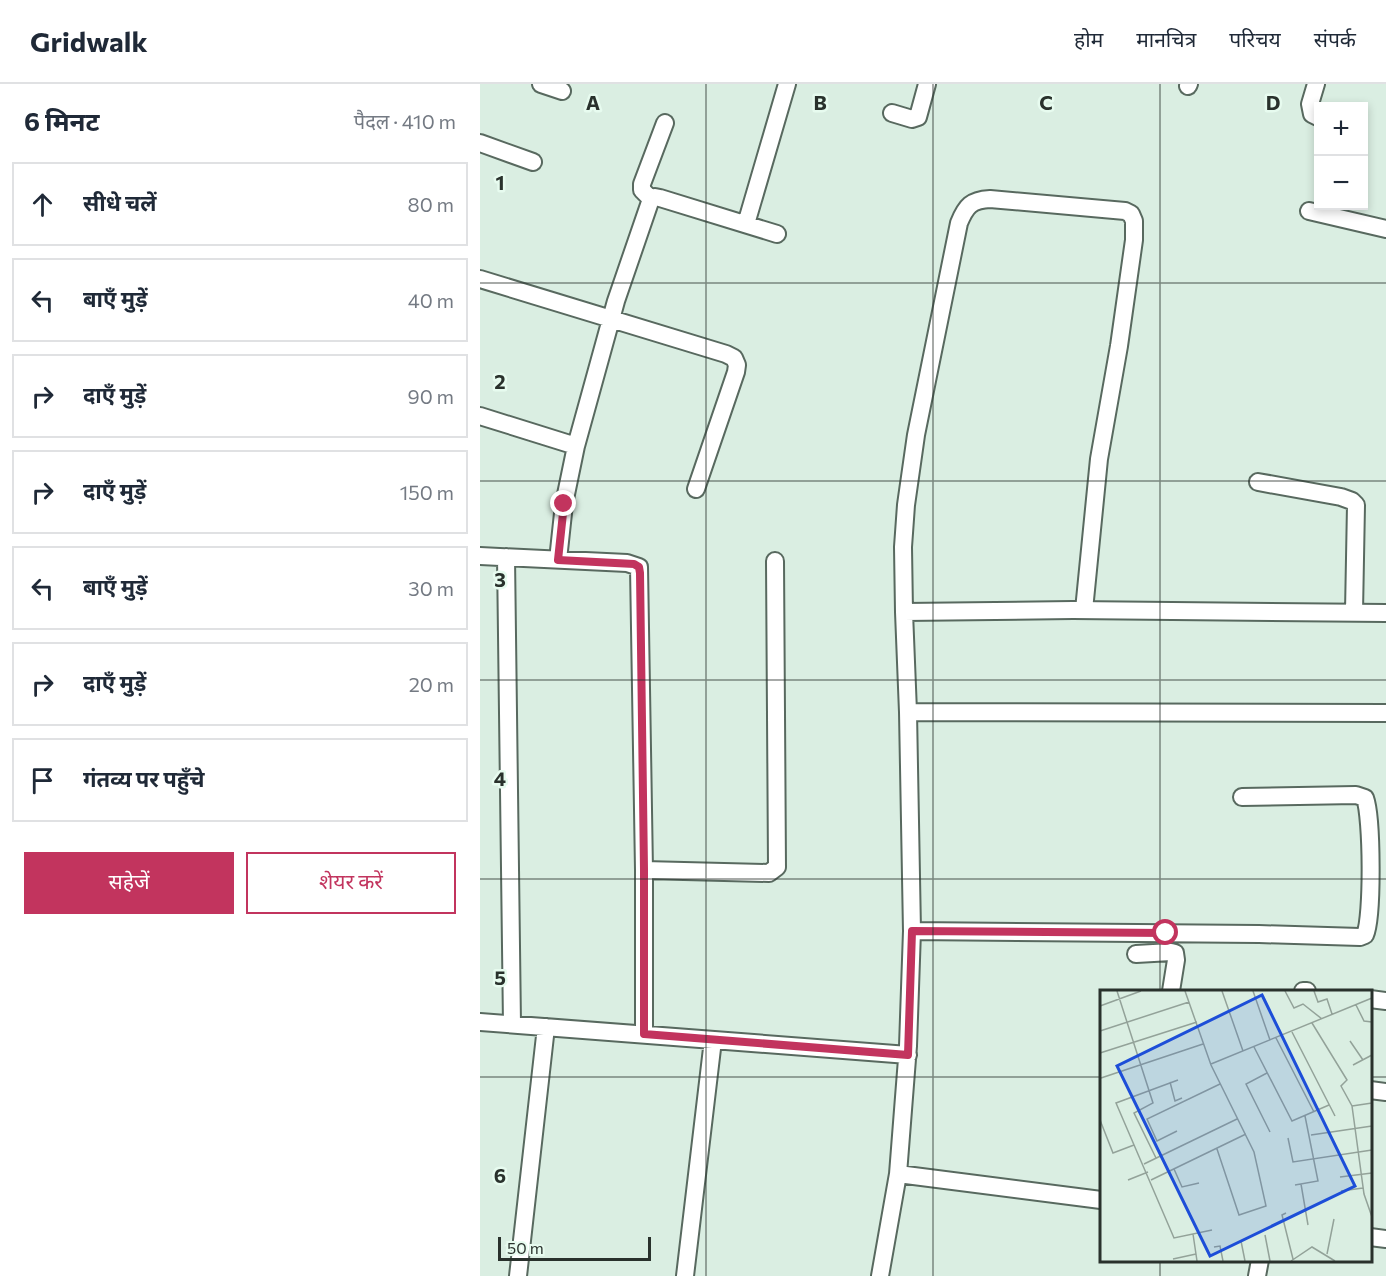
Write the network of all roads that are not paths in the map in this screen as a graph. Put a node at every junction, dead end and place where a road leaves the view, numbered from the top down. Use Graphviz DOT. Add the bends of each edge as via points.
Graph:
graph roads {
  1 [pos="541,84"];
  2 [pos="787,84"];
  3 [pos="927,84"];
  4 [pos="1316,84"];
  5 [pos="562,91"];
  6 [pos="892,113"];
  7 [pos="1314,115"];
  8 [pos="665,123"];
  9 [pos="480,143"];
  10 [pos="533,162"];
  11 [pos="651,199"];
  12 [pos="1309,211"];
  13 [pos="746,224"];
  14 [pos="1386,228"];
  15 [pos="777,234"];
  16 [pos="480,279"];
  17 [pos="612,319"];
  18 [pos="480,416"];
  19 [pos="576,446"];
  20 [pos="1258,482"];
  21 [pos="696,489"];
  22 [pos="480,556"];
  23 [pos="506,557"];
  24 [pos="558,560"];
  25 [pos="775,561"];
  26 [pos="1084,610"];
  27 [pos="904,612"];
  28 [pos="1354,612"];
  29 [pos="1386,612"];
  30 [pos="908,712"];
  31 [pos="1386,713"];
  32 [pos="1242,797"];
  33 [pos="644,870"];
  34 [pos="912,931"];
  35 [pos="1136,954"];
  36 [pos="1171,990"];
  37 [pos="1371,999"];
  38 [pos="1386,1000"];
  39 [pos="480,1022"];
  40 [pos="512,1024"];
  41 [pos="546,1027"];
  42 [pos="644,1034"];
  43 [pos="713,1040"];
  44 [pos="908,1055"];
  45 [pos="1371,1090"];
  46 [pos="1386,1092"];
  47 [pos="898,1174"];
  48 [pos="1100,1200"];
  49 [pos="1371,1237"];
  50 [pos="1386,1239"];
  51 [pos="1260,1261"];
  52 [pos="518,1276"];
  53 [pos="685,1276"];
  54 [pos="880,1276"];
  55 [pos="1257,1276"];
  1 -- 5 [label="street"];
  2 -- 13 [label="street"];
  3 -- 6 [label="street" via="918,117"];
  4 -- 7 [label="street" via="1310,109"];
  8 -- 11 [label="street" via="642,184 642,190"];
  9 -- 10 [label="street"];
  11 -- 13 [label="street" via="660,198"];
  11 -- 17 [label="street"];
  12 -- 14 [label="street"];
  13 -- 15 [label="street"];
  16 -- 17 [label="street"];
  17 -- 19 [label="street"];
  17 -- 21 [label="street" via="734,358 737,365"];
  18 -- 19 [label="street"];
  19 -- 24 [label="street"];
  20 -- 28 [label="street" via="1341,497 1356,505"];
  22 -- 23 [label="street"];
  23 -- 24 [label="street"];
  23 -- 40 [label="street"];
  24 -- 33 [label="street" via="639,567"];
  25 -- 33 [label="street" via="777,867 769,873"];
  26 -- 27 [label="street"];
  26 -- 27 [label="street" via="1099,459 1119,346 1134,221 1125,211 990,199 969,203 964,210 946,282 906,505"];
  26 -- 28 [label="street"];
  27 -- 30 [label="street"];
  28 -- 29 [label="street"];
  30 -- 31 [label="street"];
  30 -- 34 [label="street"];
  32 -- 34 [label="street" via="1365,798 1370,850 1370,912 1365,935"];
  33 -- 42 [label="street"];
  34 -- 44 [label="street"];
  35 -- 36 [label="street" via="1175,953"];
  37 -- 38 [label="street"];
  39 -- 40 [label="street"];
  40 -- 41 [label="street"];
  41 -- 42 [label="street"];
  41 -- 52 [label="street"];
  42 -- 43 [label="street"];
  43 -- 44 [label="street"];
  43 -- 53 [label="street"];
  44 -- 47 [label="street"];
  45 -- 46 [label="street"];
  47 -- 48 [label="street"];
  47 -- 54 [label="street"];
  49 -- 50 [label="street"];
  51 -- 55 [label="street"];
}
